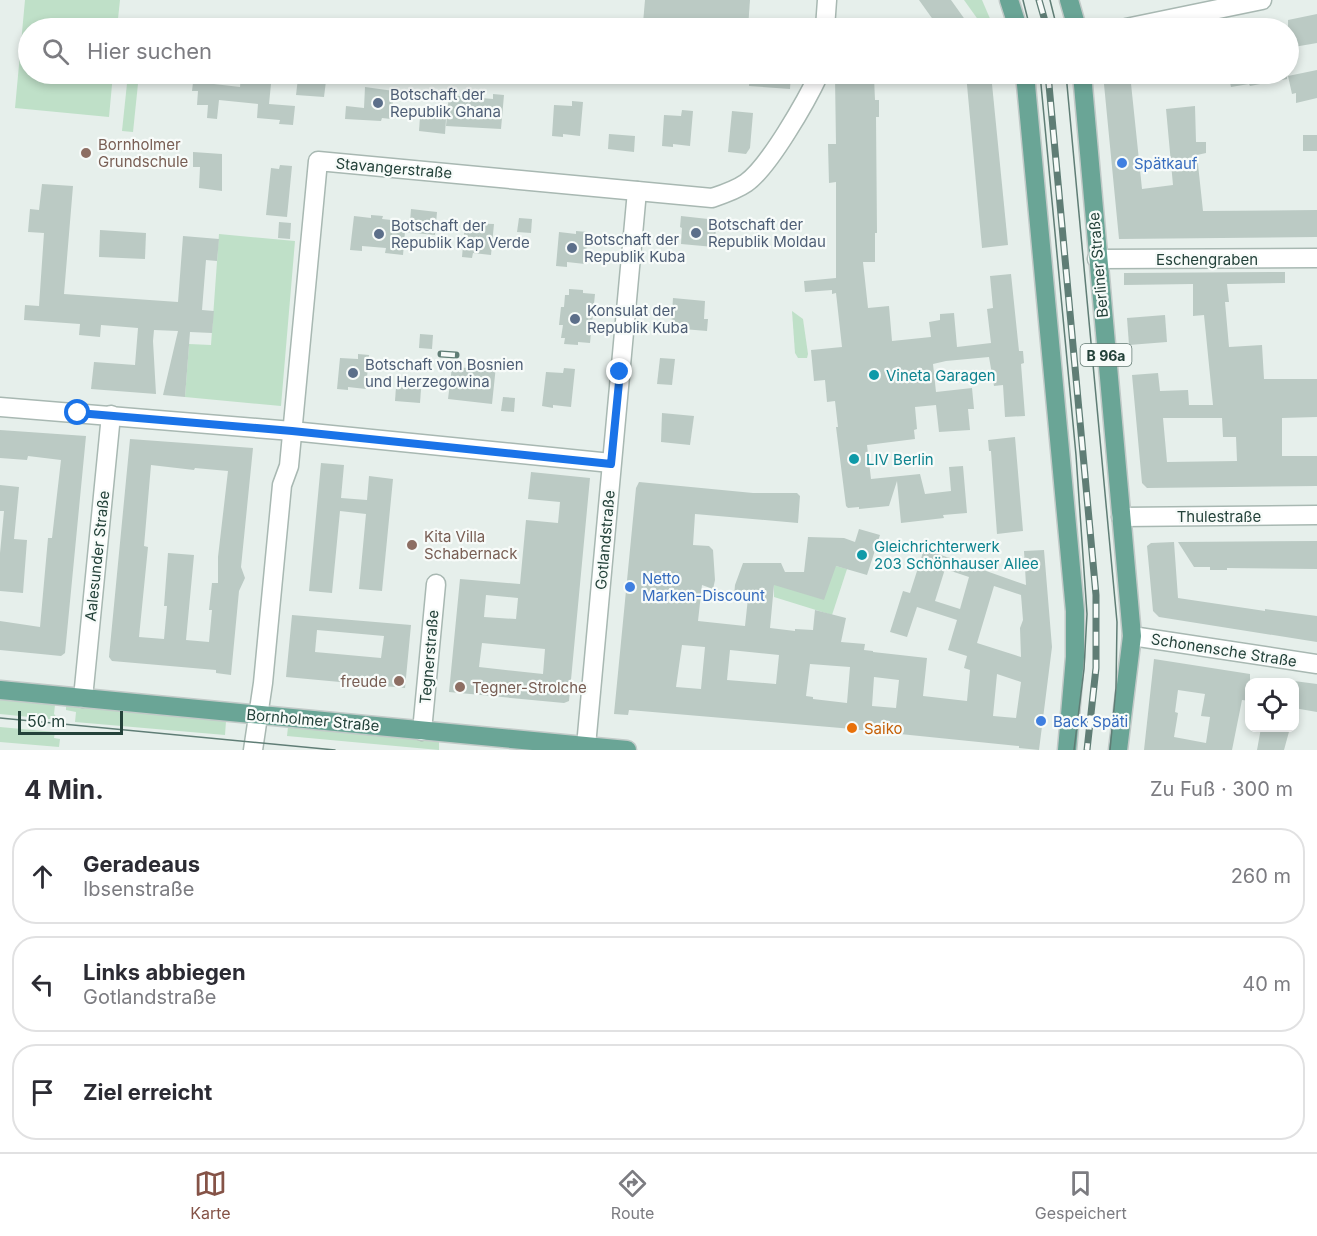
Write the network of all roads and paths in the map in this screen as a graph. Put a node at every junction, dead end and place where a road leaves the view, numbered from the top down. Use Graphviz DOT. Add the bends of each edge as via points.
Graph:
graph roads {
  1 [pos="827,0"];
  2 [pos="1009,0"];
  3 [pos="1069,0"];
  4 [pos="1262,0"];
  5 [pos="826,18"];
  6 [pos="1015,18"];
  7 [pos="1074,18"];
  8 [pos="1175,18"];
  9 [pos="813,84"];
  10 [pos="1026,84"];
  11 [pos="1083,84"];
  12 [pos="637,191"];
  13 [pos="1317,258"];
  14 [pos="1097,260"];
  15 [pos="0,407"];
  16 [pos="111,415"];
  17 [pos="292,431"];
  18 [pos="611,464"];
  19 [pos="1317,515"];
  20 [pos="1121,517"];
  21 [pos="436,584"];
  22 [pos="1132,636"];
  23 [pos="1317,664"];
  24 [pos="0,690"];
  25 [pos="83,698"];
  26 [pos="257,715"];
  27 [pos="422,731"];
  28 [pos="586,746"];
  29 [pos="253,750"];
  30 [pos="627,750"];
  31 [pos="1067,750"];
  32 [pos="1118,750"];
  1 -- 5 [label="street"];
  2 -- 6 [label="main road"];
  3 -- 7 [label="main road"];
  4 -- 8 [label="street"];
  9 -- 12 [label="street, Stavangerstraße" via="771,156 747,182 712,198"];
  10 -- 31 [label="main road" via="1074,598 1075,657"];
  11 -- 14 [label="main road, Berliner Straße / B 96a"];
  12 -- 17 [label="street, Stavangerstraße" via="318,161"];
  12 -- 18 [label="street, Gotlandstraße"];
  13 -- 14 [label="street, Eschengraben"];
  14 -- 20 [label="main road, Berliner Straße / B 96a"];
  15 -- 16 [label="street"];
  16 -- 17 [label="street"];
  16 -- 25 [label="street, Aalesunder Straße"];
  17 -- 18 [label="street"];
  17 -- 26 [label="street, Stavangerstraße" via="289,466 282,485"];
  18 -- 28 [label="street, Gotlandstraße"];
  19 -- 20 [label="street, Thulestraße"];
  20 -- 22 [label="main road, Berliner Straße / B 96a"];
  21 -- 27 [label="street, Tegnerstraße"];
  22 -- 23 [label="street, Schonensche Straße"];
  22 -- 32 [label="main road, B 96a"];
  24 -- 25 [label="main road, Bornholmer Straße"];
  25 -- 26 [label="main road, Bornholmer Straße"];
  26 -- 27 [label="main road, Bornholmer Straße"];
  26 -- 29 [label="street, Stavangerstraße"];
  27 -- 28 [label="main road, Bornholmer Straße"];
  28 -- 30 [label="main road, Bornholmer Straße"];
}
